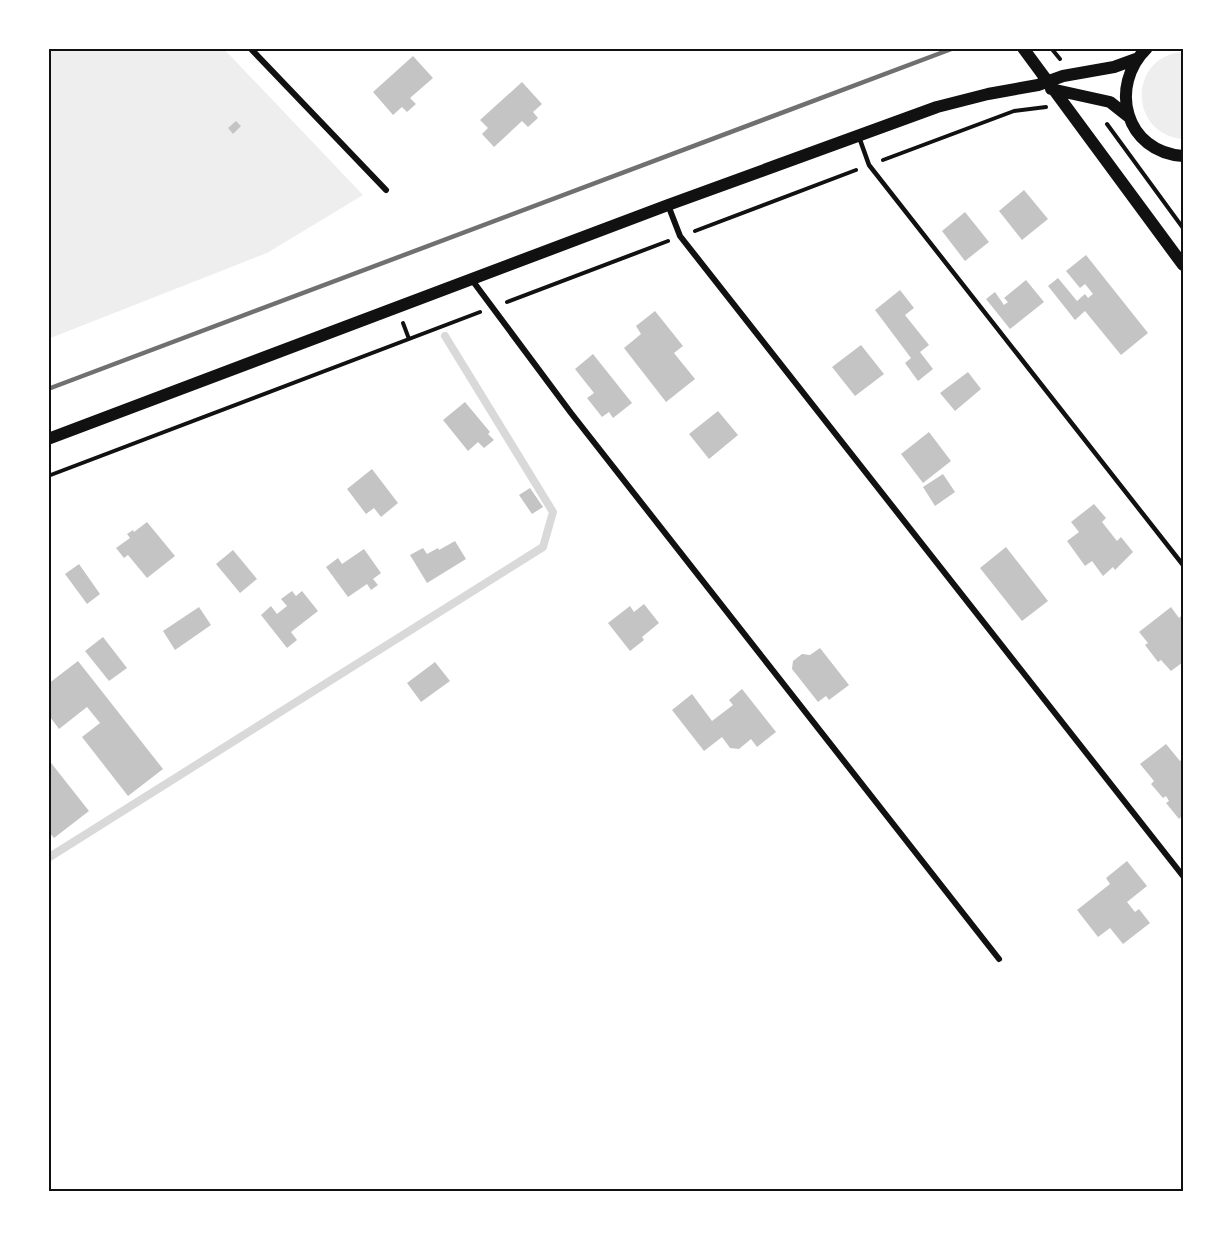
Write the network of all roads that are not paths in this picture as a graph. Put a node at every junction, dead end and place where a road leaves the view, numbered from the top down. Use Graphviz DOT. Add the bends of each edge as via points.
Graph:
graph roads {
  1 [pos="250,48"];
  2 [pos="1023,48"];
  3 [pos="1147,48"];
  4 [pos="1136,59"];
  5 [pos="1038,86"];
  6 [pos="1129,117"];
  7 [pos="858,135"];
  8 [pos="1183,156"];
  9 [pos="386,190"];
  10 [pos="668,205"];
  11 [pos="1183,265"];
  12 [pos="472,279"];
  13 [pos="48,439"];
  14 [pos="1183,565"];
  15 [pos="1183,876"];
  16 [pos="999,958"];
  1 -- 9 [label="street"];
  2 -- 11 [label="main road"];
  3 -- 4 [label="main road"];
  4 -- 5 [label="main road" via="1063,76"];
  4 -- 6 [label="main road" via="1125,86"];
  5 -- 6 [label="main road" via="1110,102"];
  5 -- 7 [label="main road" via="937,107"];
  6 -- 8 [label="main road" via="1147,142 1160,151"];
  7 -- 10 [label="main road"];
  7 -- 14 [label="lane" via="869,165"];
  10 -- 12 [label="main road"];
  10 -- 15 [label="street" via="680,236"];
  12 -- 13 [label="main road"];
  12 -- 16 [label="street" via="579,422"];
}
